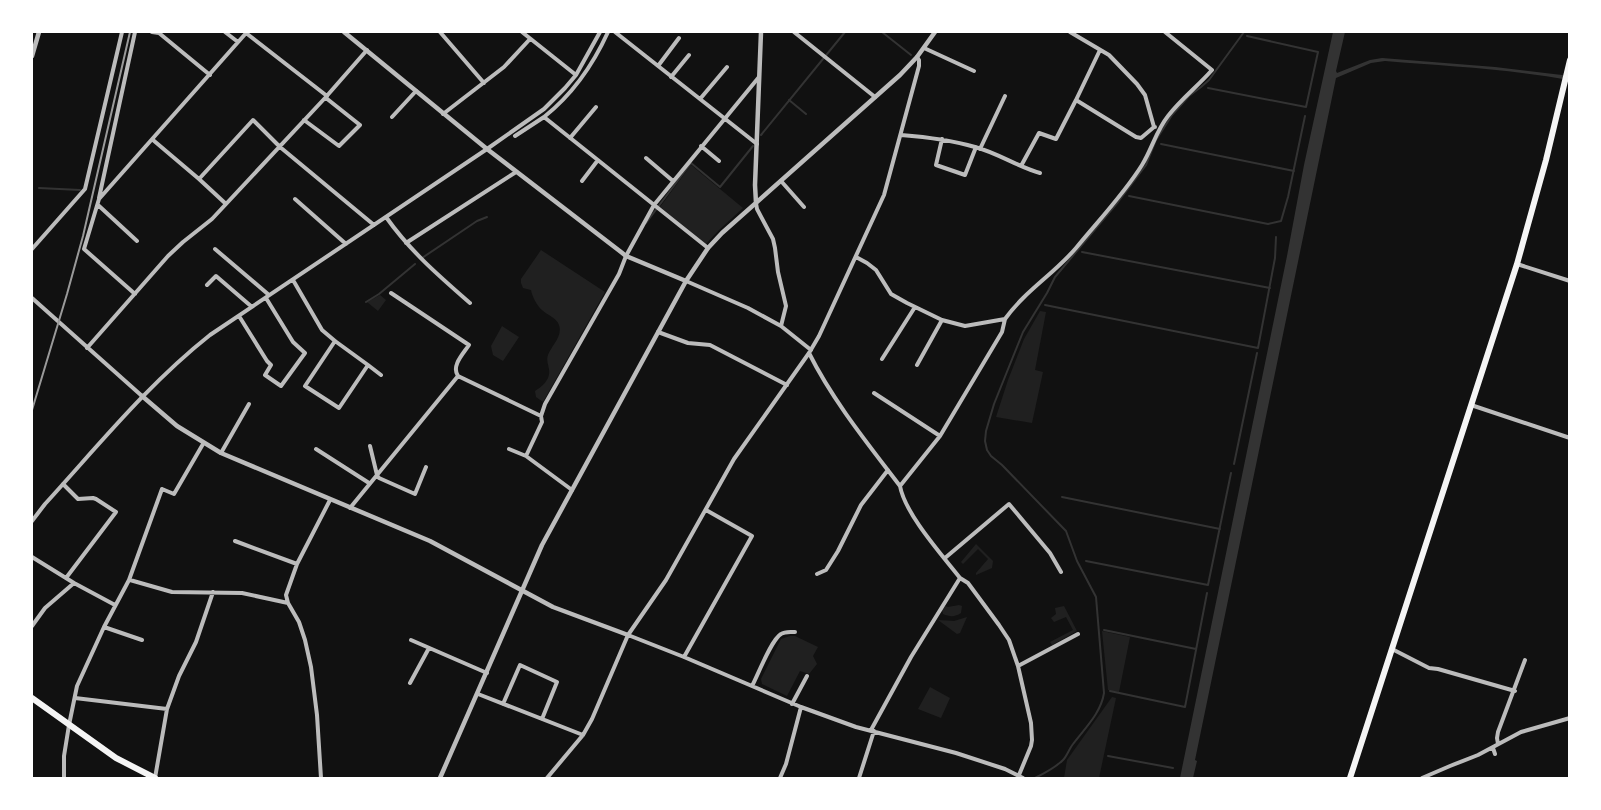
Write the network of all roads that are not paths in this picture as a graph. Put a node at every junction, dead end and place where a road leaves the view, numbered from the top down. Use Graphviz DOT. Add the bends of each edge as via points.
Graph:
graph roads {
  1 [pos="39,32"];
  2 [pos="117,32"];
  3 [pos="135,32"];
  4 [pos="153,32"];
  5 [pos="225,32"];
  6 [pos="247,32"];
  7 [pos="344,32"];
  8 [pos="440,32"];
  9 [pos="522,32"];
  10 [pos="600,32"];
  11 [pos="608,32"];
  12 [pos="615,32"];
  13 [pos="761,32"];
  14 [pos="794,32"];
  15 [pos="935,32"];
  16 [pos="1070,32"];
  17 [pos="1165,32"];
  18 [pos="122,33"];
  19 [pos="679,38"];
  20 [pos="530,39"];
  21 [pos="238,42"];
  22 [pos="924,48"];
  23 [pos="1100,50"];
  24 [pos="367,51"];
  25 [pos="689,54"];
  26 [pos="32,56"];
  27 [pos="917,57"];
  28 [pos="1569,60"];
  29 [pos="658,66"];
  30 [pos="727,67"];
  31 [pos="974,71"];
  32 [pos="210,75"];
  33 [pos="576,75"];
  34 [pos="671,76"];
  35 [pos="759,76"];
  36 [pos="484,83"];
  37 [pos="416,91"];
  38 [pos="1005,96"];
  39 [pos="326,97"];
  40 [pos="875,97"];
  41 [pos="700,99"];
  42 [pos="1076,100"];
  43 [pos="596,107"];
  44 [pos="443,114"];
  45 [pos="392,117"];
  46 [pos="544,117"];
  47 [pos="724,118"];
  48 [pos="304,120"];
  49 [pos="1156,128"];
  50 [pos="901,135"];
  51 [pos="515,136"];
  52 [pos="570,138"];
  53 [pos="942,139"];
  54 [pos="153,140"];
  55 [pos="757,144"];
  56 [pos="701,146"];
  57 [pos="280,147"];
  58 [pos="978,148"];
  59 [pos="487,149"];
  60 [pos="646,158"];
  61 [pos="598,160"];
  62 [pos="719,161"];
  63 [pos="1021,166"];
  64 [pos="516,172"];
  65 [pos="1041,173"];
  66 [pos="199,179"];
  67 [pos="582,181"];
  68 [pos="674,181"];
  69 [pos="781,181"];
  70 [pos="295,199"];
  71 [pos="98,202"];
  72 [pos="756,203"];
  73 [pos="226,204"];
  74 [pos="654,205"];
  75 [pos="804,207"];
  76 [pos="386,217"];
  77 [pos="374,225"];
  78 [pos="137,241"];
  79 [pos="406,243"];
  80 [pos="346,244"];
  81 [pos="708,248"];
  82 [pos="32,249"];
  83 [pos="215,249"];
  84 [pos="626,256"];
  85 [pos="856,257"];
  86 [pos="1517,264"];
  87 [pos="293,280"];
  88 [pos="686,281"];
  89 [pos="1569,281"];
  90 [pos="207,285"];
  91 [pos="391,292"];
  92 [pos="135,294"];
  93 [pos="268,297"];
  94 [pos="32,298"];
  95 [pos="470,303"];
  96 [pos="252,307"];
  97 [pos="915,307"];
  98 [pos="239,316"];
  99 [pos="942,320"];
  100 [pos="1005,320"];
  101 [pos="780,326"];
  102 [pos="658,332"];
  103 [pos="335,341"];
  104 [pos="87,348"];
  105 [pos="810,352"];
  106 [pos="882,359"];
  107 [pos="368,365"];
  108 [pos="917,365"];
  109 [pos="381,375"];
  110 [pos="458,376"];
  111 [pos="787,385"];
  112 [pos="874,393"];
  113 [pos="142,396"];
  114 [pos="249,404"];
  115 [pos="1471,405"];
  116 [pos="541,416"];
  117 [pos="940,436"];
  118 [pos="1569,438"];
  119 [pos="203,444"];
  120 [pos="370,446"];
  121 [pos="316,449"];
  122 [pos="509,449"];
  123 [pos="220,453"];
  124 [pos="526,456"];
  125 [pos="426,467"];
  126 [pos="888,470"];
  127 [pos="376,475"];
  128 [pos="369,483"];
  129 [pos="63,484"];
  130 [pos="900,486"];
  131 [pos="572,490"];
  132 [pos="330,500"];
  133 [pos="350,508"];
  134 [pos="706,510"];
  135 [pos="32,522"];
  136 [pos="235,541"];
  137 [pos="32,557"];
  138 [pos="945,558"];
  139 [pos="297,564"];
  140 [pos="1061,572"];
  141 [pos="818,574"];
  142 [pos="66,578"];
  143 [pos="960,578"];
  144 [pos="129,580"];
  145 [pos="74,583"];
  146 [pos="522,591"];
  147 [pos="213,592"];
  148 [pos="288,603"];
  149 [pos="115,605"];
  150 [pos="32,626"];
  151 [pos="104,627"];
  152 [pos="795,632"];
  153 [pos="1078,634"];
  154 [pos="628,635"];
  155 [pos="142,640"];
  156 [pos="411,640"];
  157 [pos="429,648"];
  158 [pos="1392,649"];
  159 [pos="684,657"];
  160 [pos="1525,660"];
  161 [pos="1018,666"];
  162 [pos="487,673"];
  163 [pos="807,676"];
  164 [pos="410,684"];
  165 [pos="752,686"];
  166 [pos="1515,691"];
  167 [pos="478,694"];
  168 [pos="32,698"];
  169 [pos="75,698"];
  170 [pos="503,704"];
  171 [pos="792,704"];
  172 [pos="801,707"];
  173 [pos="167,709"];
  174 [pos="1569,718"];
  175 [pos="542,719"];
  176 [pos="69,725"];
  177 [pos="872,731"];
  178 [pos="583,735"];
  179 [pos="1498,744"];
  180 [pos="1492,748"];
  181 [pos="1494,754"];
  182 [pos="1021,777"];
  183 [pos="64,778"];
  184 [pos="155,778"];
  185 [pos="321,778"];
  186 [pos="440,778"];
  187 [pos="547,778"];
  188 [pos="780,778"];
  189 [pos="859,778"];
  190 [pos="1350,778"];
  191 [pos="1422,778"];
  1 -- 26 [label="street"];
  2 -- 18 [label="street"];
  3 -- 71 [label="street"];
  4 -- 32 [label="street"];
  5 -- 21 [label="street"];
  6 -- 21 [label="street"];
  6 -- 39 [label="street"];
  7 -- 24 [label="street"];
  8 -- 36 [label="street"];
  9 -- 20 [label="street"];
  10 -- 33 [label="street"];
  11 -- 46 [label="street" via="581,80"];
  12 -- 29 [label="street"];
  13 -- 35 [label="street"];
  14 -- 40 [label="street"];
  15 -- 22 [label="street"];
  16 -- 23 [label="street"];
  17 -- 49 [label="street" via="1212,70"];
  18 -- 82 [label="street" via="85,189"];
  19 -- 29 [label="street"];
  20 -- 33 [label="street"];
  20 -- 36 [label="street"];
  21 -- 32 [label="street"];
  22 -- 27 [label="street"];
  22 -- 31 [label="street"];
  23 -- 42 [label="street"];
  23 -- 49 [label="street" via="1124,69 1146,95"];
  24 -- 37 [label="street"];
  24 -- 39 [label="street"];
  25 -- 34 [label="street"];
  27 -- 40 [label="street"];
  27 -- 50 [label="street" via="920,66"];
  28 -- 86 [label="main road"];
  29 -- 34 [label="street"];
  30 -- 41 [label="street"];
  32 -- 54 [label="street"];
  33 -- 59 [label="street" via="544,109"];
  34 -- 41 [label="street"];
  35 -- 47 [label="street"];
  35 -- 55 [label="street"];
  36 -- 44 [label="street"];
  37 -- 44 [label="street"];
  37 -- 45 [label="street"];
  38 -- 58 [label="street"];
  39 -- 48 [label="street"];
  39 -- 48 [label="street" via="360,125 339,146"];
  40 -- 69 [label="street"];
  41 -- 47 [label="street"];
  42 -- 49 [label="street" via="1136,137"];
  42 -- 63 [label="street" via="1056,140 1039,133"];
  43 -- 52 [label="street"];
  44 -- 59 [label="street"];
  46 -- 51 [label="street"];
  46 -- 52 [label="street"];
  47 -- 55 [label="street"];
  47 -- 56 [label="street"];
  48 -- 57 [label="street"];
  49 -- 100 [label="street" via="1143,164 1118,197 1065,261 1018,302"];
  50 -- 53 [label="street"];
  50 -- 85 [label="street" via="884,195"];
  52 -- 61 [label="street"];
  53 -- 58 [label="street"];
  53 -- 58 [label="street" via="936,165 965,175"];
  54 -- 66 [label="street"];
  54 -- 71 [label="street"];
  55 -- 72 [label="street"];
  56 -- 62 [label="street"];
  56 -- 68 [label="street"];
  57 -- 66 [label="street" via="253,120"];
  57 -- 73 [label="street"];
  57 -- 77 [label="street"];
  58 -- 63 [label="street"];
  59 -- 64 [label="street"];
  59 -- 76 [label="street"];
  60 -- 68 [label="street"];
  61 -- 67 [label="street"];
  61 -- 74 [label="street"];
  63 -- 65 [label="street"];
  64 -- 79 [label="street"];
  64 -- 84 [label="street"];
  66 -- 73 [label="street"];
  68 -- 74 [label="street"];
  69 -- 72 [label="street"];
  69 -- 75 [label="street"];
  70 -- 80 [label="street"];
  71 -- 78 [label="street"];
  71 -- 92 [label="street" via="84,249"];
  72 -- 81 [label="street"];
  72 -- 101 [label="street" via="775,248 786,306"];
  73 -- 92 [label="street" via="168,256"];
  74 -- 81 [label="street"];
  74 -- 84 [label="street"];
  76 -- 77 [label="street"];
  76 -- 79 [label="street"];
  77 -- 80 [label="street"];
  79 -- 95 [label="street"];
  80 -- 87 [label="street"];
  81 -- 88 [label="street"];
  83 -- 93 [label="street"];
  84 -- 88 [label="street"];
  84 -- 116 [label="street"];
  85 -- 97 [label="street" via="876,270 891,294"];
  85 -- 105 [label="street"];
  86 -- 89 [label="street"];
  86 -- 115 [label="main road"];
  87 -- 93 [label="street"];
  87 -- 103 [label="street" via="322,330"];
  88 -- 101 [label="street"];
  88 -- 102 [label="street"];
  90 -- 96 [label="street" via="216,276"];
  91 -- 110 [label="street" via="469,345 454,368"];
  92 -- 104 [label="street"];
  93 -- 96 [label="street"];
  93 -- 98 [label="street" via="293,342 305,352 281,386 265,375 271,365"];
  94 -- 104 [label="street"];
  96 -- 98 [label="street"];
  97 -- 99 [label="street"];
  97 -- 106 [label="street"];
  98 -- 113 [label="street" via="185,355"];
  99 -- 100 [label="street" via="965,326"];
  99 -- 108 [label="street"];
  100 -- 117 [label="street" via="1002,332"];
  101 -- 105 [label="street"];
  102 -- 111 [label="street" via="688,343 710,345"];
  102 -- 131 [label="street"];
  103 -- 107 [label="street"];
  103 -- 107 [label="street" via="305,386 339,408"];
  104 -- 113 [label="street"];
  105 -- 111 [label="street"];
  105 -- 126 [label="street" via="837,401"];
  107 -- 109 [label="street"];
  110 -- 116 [label="street"];
  110 -- 127 [label="street"];
  111 -- 134 [label="street" via="734,459"];
  112 -- 117 [label="street"];
  113 -- 119 [label="street"];
  113 -- 129 [label="street"];
  114 -- 123 [label="street"];
  115 -- 118 [label="street"];
  115 -- 158 [label="main road"];
  116 -- 124 [label="street" via="542,422"];
  117 -- 130 [label="street"];
  119 -- 123 [label="street"];
  119 -- 144 [label="street" via="174,494 162,489"];
  120 -- 127 [label="street"];
  121 -- 128 [label="street"];
  122 -- 124 [label="street"];
  123 -- 132 [label="street"];
  124 -- 131 [label="street"];
  125 -- 127 [label="street" via="415,494"];
  126 -- 130 [label="street"];
  126 -- 141 [label="street" via="861,505 826,570"];
  127 -- 128 [label="street"];
  128 -- 133 [label="street"];
  129 -- 135 [label="street"];
  129 -- 142 [label="street" via="78,499 96,499 116,512"];
  130 -- 138 [label="street" via="912,514"];
  131 -- 146 [label="street"];
  132 -- 133 [label="street"];
  132 -- 139 [label="street"];
  133 -- 146 [label="street" via="430,541"];
  134 -- 154 [label="street" via="666,580"];
  134 -- 159 [label="street" via="752,536"];
  136 -- 139 [label="street"];
  137 -- 142 [label="street"];
  138 -- 140 [label="street" via="1009,504"];
  138 -- 143 [label="street"];
  139 -- 148 [label="street" via="286,595"];
  142 -- 145 [label="street"];
  143 -- 161 [label="street" via="968,583 1009,640"];
  143 -- 177 [label="street" via="911,657"];
  144 -- 147 [label="street" via="172,592"];
  144 -- 149 [label="street"];
  145 -- 149 [label="street"];
  145 -- 150 [label="street" via="45,608"];
  146 -- 154 [label="street"];
  146 -- 162 [label="street"];
  147 -- 148 [label="street" via="242,593"];
  147 -- 173 [label="street"];
  148 -- 185 [label="street" via="305,639 311,667"];
  149 -- 151 [label="street"];
  151 -- 155 [label="street"];
  151 -- 169 [label="street"];
  152 -- 165 [label="street" via="780,634 773,642"];
  153 -- 161 [label="street"];
  154 -- 159 [label="street"];
  154 -- 178 [label="street"];
  156 -- 157 [label="street"];
  157 -- 162 [label="street"];
  157 -- 164 [label="street"];
  158 -- 166 [label="street" via="1429,668"];
  158 -- 190 [label="main road"];
  159 -- 165 [label="street"];
  160 -- 166 [label="street"];
  161 -- 182 [label="street" via="1032,740"];
  162 -- 167 [label="street"];
  163 -- 171 [label="street"];
  165 -- 171 [label="street"];
  166 -- 179 [label="street" via="1498,732"];
  167 -- 170 [label="street"];
  167 -- 186 [label="street"];
  168 -- 176 [label="main road"];
  169 -- 173 [label="street"];
  169 -- 176 [label="street"];
  170 -- 175 [label="street"];
  170 -- 175 [label="street" via="520,665 557,682"];
  171 -- 172 [label="street"];
  172 -- 177 [label="street"];
  172 -- 188 [label="street"];
  173 -- 184 [label="street"];
  174 -- 179 [label="street" via="1521,732"];
  175 -- 178 [label="street"];
  176 -- 183 [label="street"];
  176 -- 184 [label="main road" via="116,758"];
  177 -- 182 [label="street" via="956,753"];
  177 -- 189 [label="street"];
  178 -- 187 [label="street"];
  179 -- 180 [label="street"];
  180 -- 181 [label="street"];
  180 -- 191 [label="street"];
}
